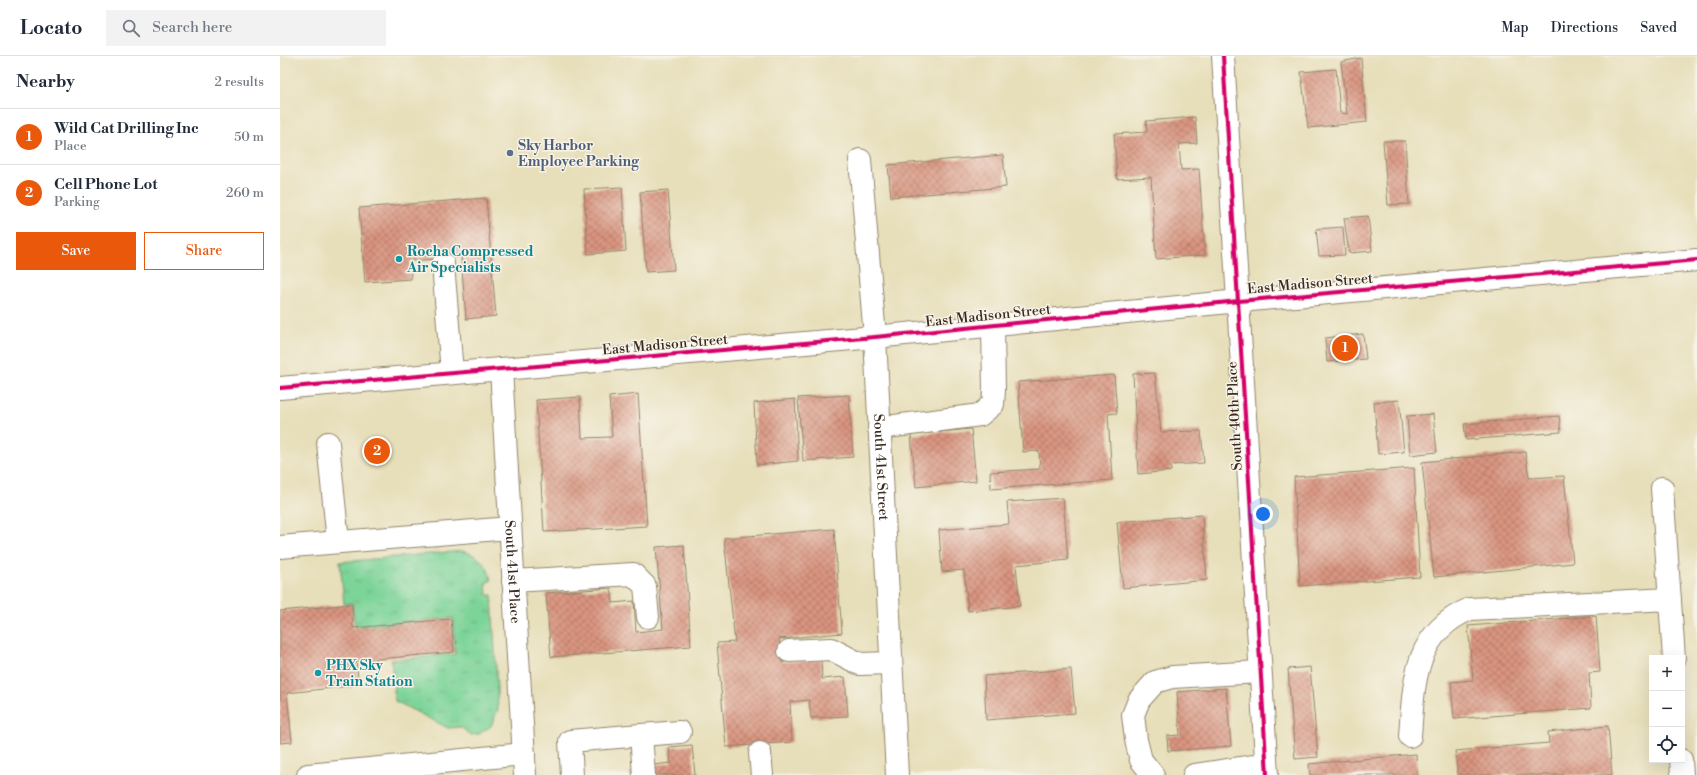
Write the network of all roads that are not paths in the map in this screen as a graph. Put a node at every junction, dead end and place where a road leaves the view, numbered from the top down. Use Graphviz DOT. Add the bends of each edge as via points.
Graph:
graph roads {
  1 [pos="1223,56"];
  2 [pos="860,160"];
  3 [pos="1697,260"];
  4 [pos="443,264"];
  5 [pos="1239,301"];
  6 [pos="993,325"];
  7 [pos="875,337"];
  8 [pos="501,369"];
  9 [pos="452,373"];
  10 [pos="280,388"];
  11 [pos="879,428"];
  12 [pos="328,443"];
  13 [pos="1662,488"];
  14 [pos="510,528"];
  15 [pos="338,542"];
  16 [pos="280,547"];
  17 [pos="513,581"];
  18 [pos="1670,599"];
  19 [pos="648,617"];
  20 [pos="789,651"];
  21 [pos="1674,655"];
  22 [pos="891,663"];
  23 [pos="1260,672"];
  24 [pos="680,732"];
  25 [pos="641,735"];
  26 [pos="1410,736"];
  27 [pos="760,753"];
  28 [pos="1681,763"];
  29 [pos="525,765"];
  30 [pos="1266,770"];
  31 [pos="308,775"];
  32 [pos="572,775"];
  33 [pos="644,775"];
  34 [pos="762,775"];
  35 [pos="897,775"];
  36 [pos="1153,775"];
  37 [pos="1194,775"];
  38 [pos="1682,775"];
  1 -- 5 [label="street, South 40th Place"];
  2 -- 7 [label="street, South 41st Street"];
  3 -- 5 [label="street, East Madison Street"];
  4 -- 9 [label="street"];
  5 -- 6 [label="street, East Madison Street"];
  5 -- 23 [label="street, South 40th Place"];
  6 -- 7 [label="street, East Madison Street"];
  6 -- 11 [label="street" via="994,391 992,404 980,415"];
  7 -- 8 [label="street, East Madison Street"];
  7 -- 11 [label="street, South 41st Street"];
  8 -- 9 [label="street, East Madison Street"];
  8 -- 14 [label="street, South 41st Place"];
  9 -- 10 [label="street, East Madison Street"];
  11 -- 22 [label="street, South 41st Street"];
  12 -- 15 [label="street"];
  13 -- 18 [label="street"];
  14 -- 15 [label="street"];
  14 -- 17 [label="street, South 41st Place"];
  15 -- 16 [label="street"];
  17 -- 19 [label="street" via="633,574 645,586"];
  17 -- 29 [label="street, South 41st Place"];
  18 -- 21 [label="street"];
  18 -- 26 [label="street" via="1470,609 1463,612 1437,632 1423,652 1414,681"];
  20 -- 22 [label="street" via="831,649 860,664"];
  22 -- 35 [label="street, South 41st Street"];
  23 -- 30 [label="street, South 40th Place"];
  23 -- 36 [label="street" via="1172,677 1155,682 1139,700 1133,715 1141,760"];
  24 -- 25 [label="street"];
  25 -- 32 [label="street" via="570,741"];
  25 -- 33 [label="street"];
  27 -- 34 [label="street"];
  28 -- 38 [label="street"];
  29 -- 31 [label="street"];
  30 -- 37 [label="street" via="1228,769"];
}
